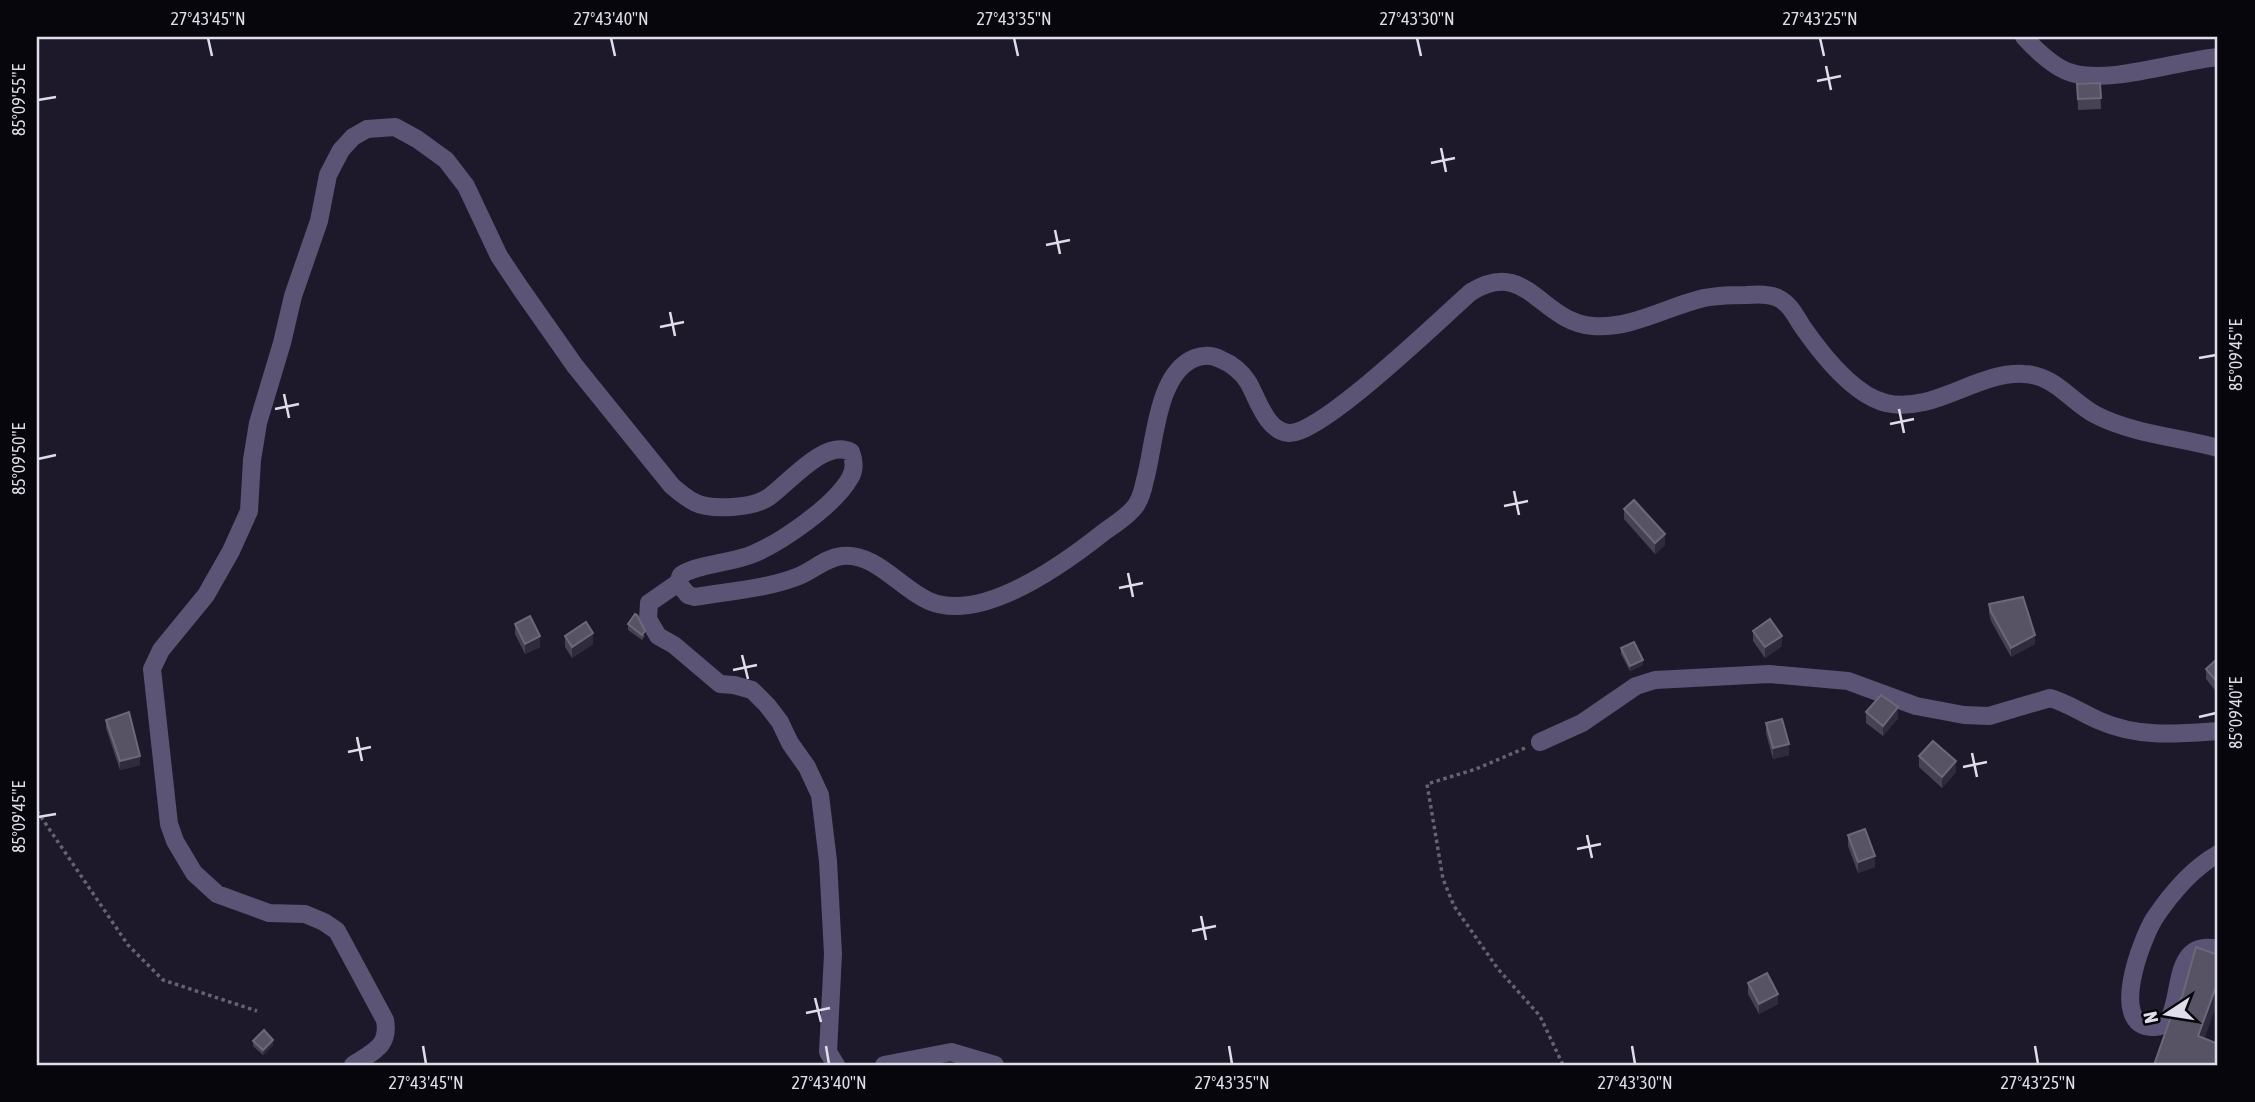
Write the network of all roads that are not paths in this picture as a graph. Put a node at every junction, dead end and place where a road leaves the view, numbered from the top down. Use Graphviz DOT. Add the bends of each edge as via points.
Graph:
graph roads {
  1 [pos="2024,37"];
  2 [pos="2218,57"];
  3 [pos="2218,448"];
  4 [pos="678,583"];
  5 [pos="2218,731"];
  6 [pos="1540,742"];
  7 [pos="2218,854"];
  8 [pos="2218,949"];
  9 [pos="964,1061"];
  10 [pos="353,1065"];
  11 [pos="836,1065"];
  12 [pos="884,1065"];
  13 [pos="995,1065"];
  1 -- 2 [label="street" via="2071,73 2122,75"];
  3 -- 4 [label="street" via="2122,426 2094,414 2048,379 2026,373 2006,375 1932,400 1900,406 1882,402 1836,368 1788,304 1776,296 1700,299 1646,318 1593,326 1556,314 1522,286 1498,281 1471,292 1345,403 1305,430 1291,434 1269,421 1247,380 1233,365 1213,356 1182,364 1158,412 1149,466 1135,508 1065,561 992,599 950,606 932,602 874,564 841,556 800,576 695,597"];
  4 -- 10 [label="street" via="687,571 753,554 791,533 850,478 851,452 834,449 767,499 741,506 696,504 672,486 575,366 499,256 466,187 446,160 395,127 367,129 353,137 328,175 319,221 293,296 258,423 249,512 206,595 161,650 152,669 165,791 176,841 194,873 216,894 269,913 305,914 337,931 388,1033 381,1046"];
  4 -- 11 [label="street" via="649,603 648,619 658,636 720,684 752,690 780,722 820,794 832,911 828,1052"];
  5 -- 6 [label="street" via="2129,732 2050,698 1989,716 1964,715 1916,706 1848,681 1733,675 1655,680 1636,686 1582,723"];
  7 -- 8 [label="street" via="2199,866 2154,920 2135,962 2129,997 2137,1020 2156,1028 2166,1024 2184,961 2206,947"];
  9 -- 12 [label="street" via="951,1052"];
  9 -- 13 [label="street"];
}
